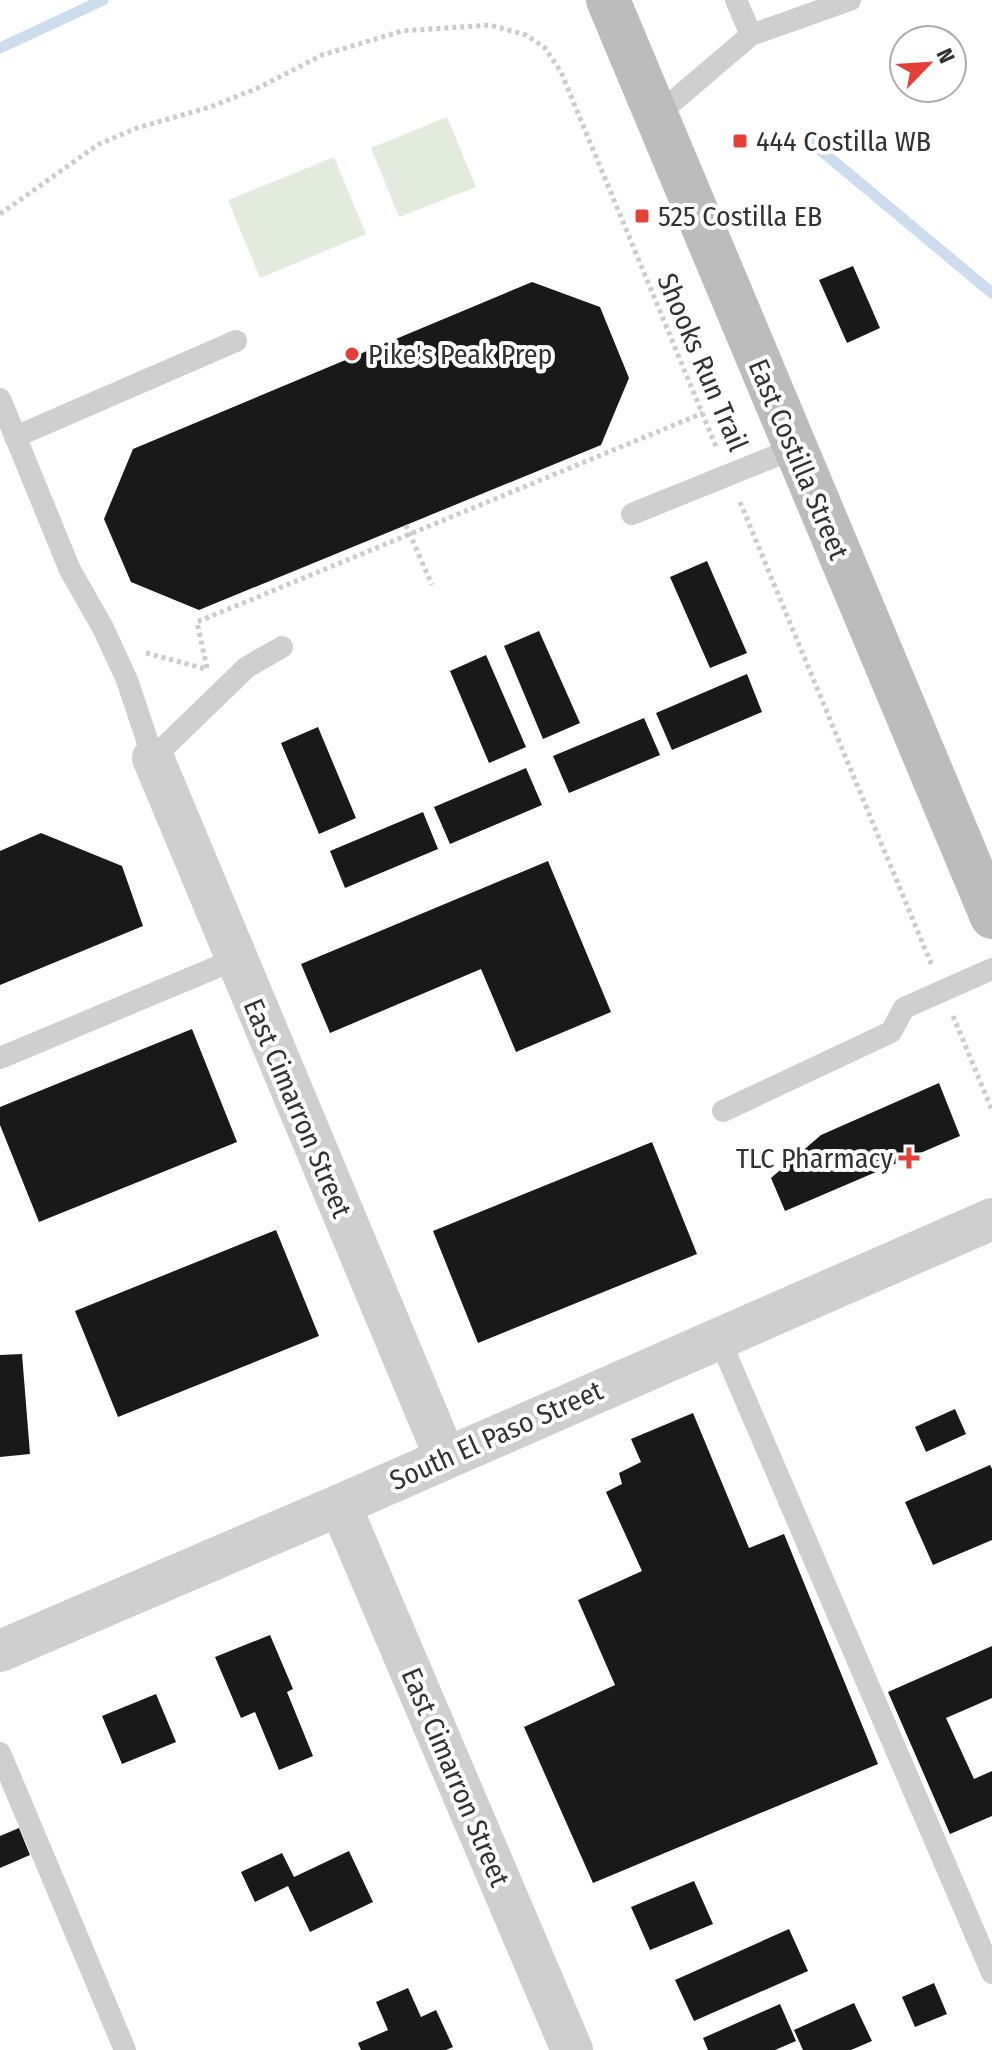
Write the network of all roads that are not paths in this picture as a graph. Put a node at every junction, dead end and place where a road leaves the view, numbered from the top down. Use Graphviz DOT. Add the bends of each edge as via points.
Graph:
graph roads {
  1 [pos="608,0"];
  2 [pos="736,0"];
  3 [pos="850,0"];
  4 [pos="751,35"];
  5 [pos="656,116"];
  6 [pos="236,341"];
  7 [pos="0,399"];
  8 [pos="15,437"];
  9 [pos="795,448"];
  10 [pos="632,514"];
  11 [pos="282,647"];
  12 [pos="153,758"];
  13 [pos="992,917"];
  14 [pos="236,959"];
  15 [pos="992,969"];
  16 [pos="0,1058"];
  17 [pos="723,1111"];
  18 [pos="992,1219"];
  19 [pos="719,1338"];
  20 [pos="445,1457"];
  21 [pos="340,1505"];
  22 [pos="0,1651"];
  23 [pos="0,1753"];
  24 [pos="992,1973"];
  25 [pos="125,2050"];
  26 [pos="572,2050"];
  1 -- 5 [label="street, East Costilla Street"];
  2 -- 4 [label="lane"];
  3 -- 4 [label="lane"];
  4 -- 5 [label="lane"];
  5 -- 9 [label="street, East Costilla Street"];
  6 -- 8 [label="lane"];
  7 -- 8 [label="lane"];
  8 -- 12 [label="lane" via="70,570 127,680"];
  9 -- 10 [label="lane"];
  9 -- 13 [label="street, East Costilla Street"];
  11 -- 12 [label="lane" via="247,667"];
  12 -- 14 [label="street, East Cimarron Street"];
  14 -- 16 [label="lane"];
  14 -- 20 [label="street, East Cimarron Street"];
  15 -- 17 [label="lane" via="904,1008 891,1032"];
  18 -- 19 [label="street, South El Paso Street"];
  19 -- 20 [label="street, South El Paso Street"];
  19 -- 24 [label="lane"];
  20 -- 21 [label="street, South El Paso Street"];
  21 -- 22 [label="street, South El Paso Street"];
  21 -- 26 [label="street, East Cimarron Street"];
  23 -- 25 [label="lane"];
}
